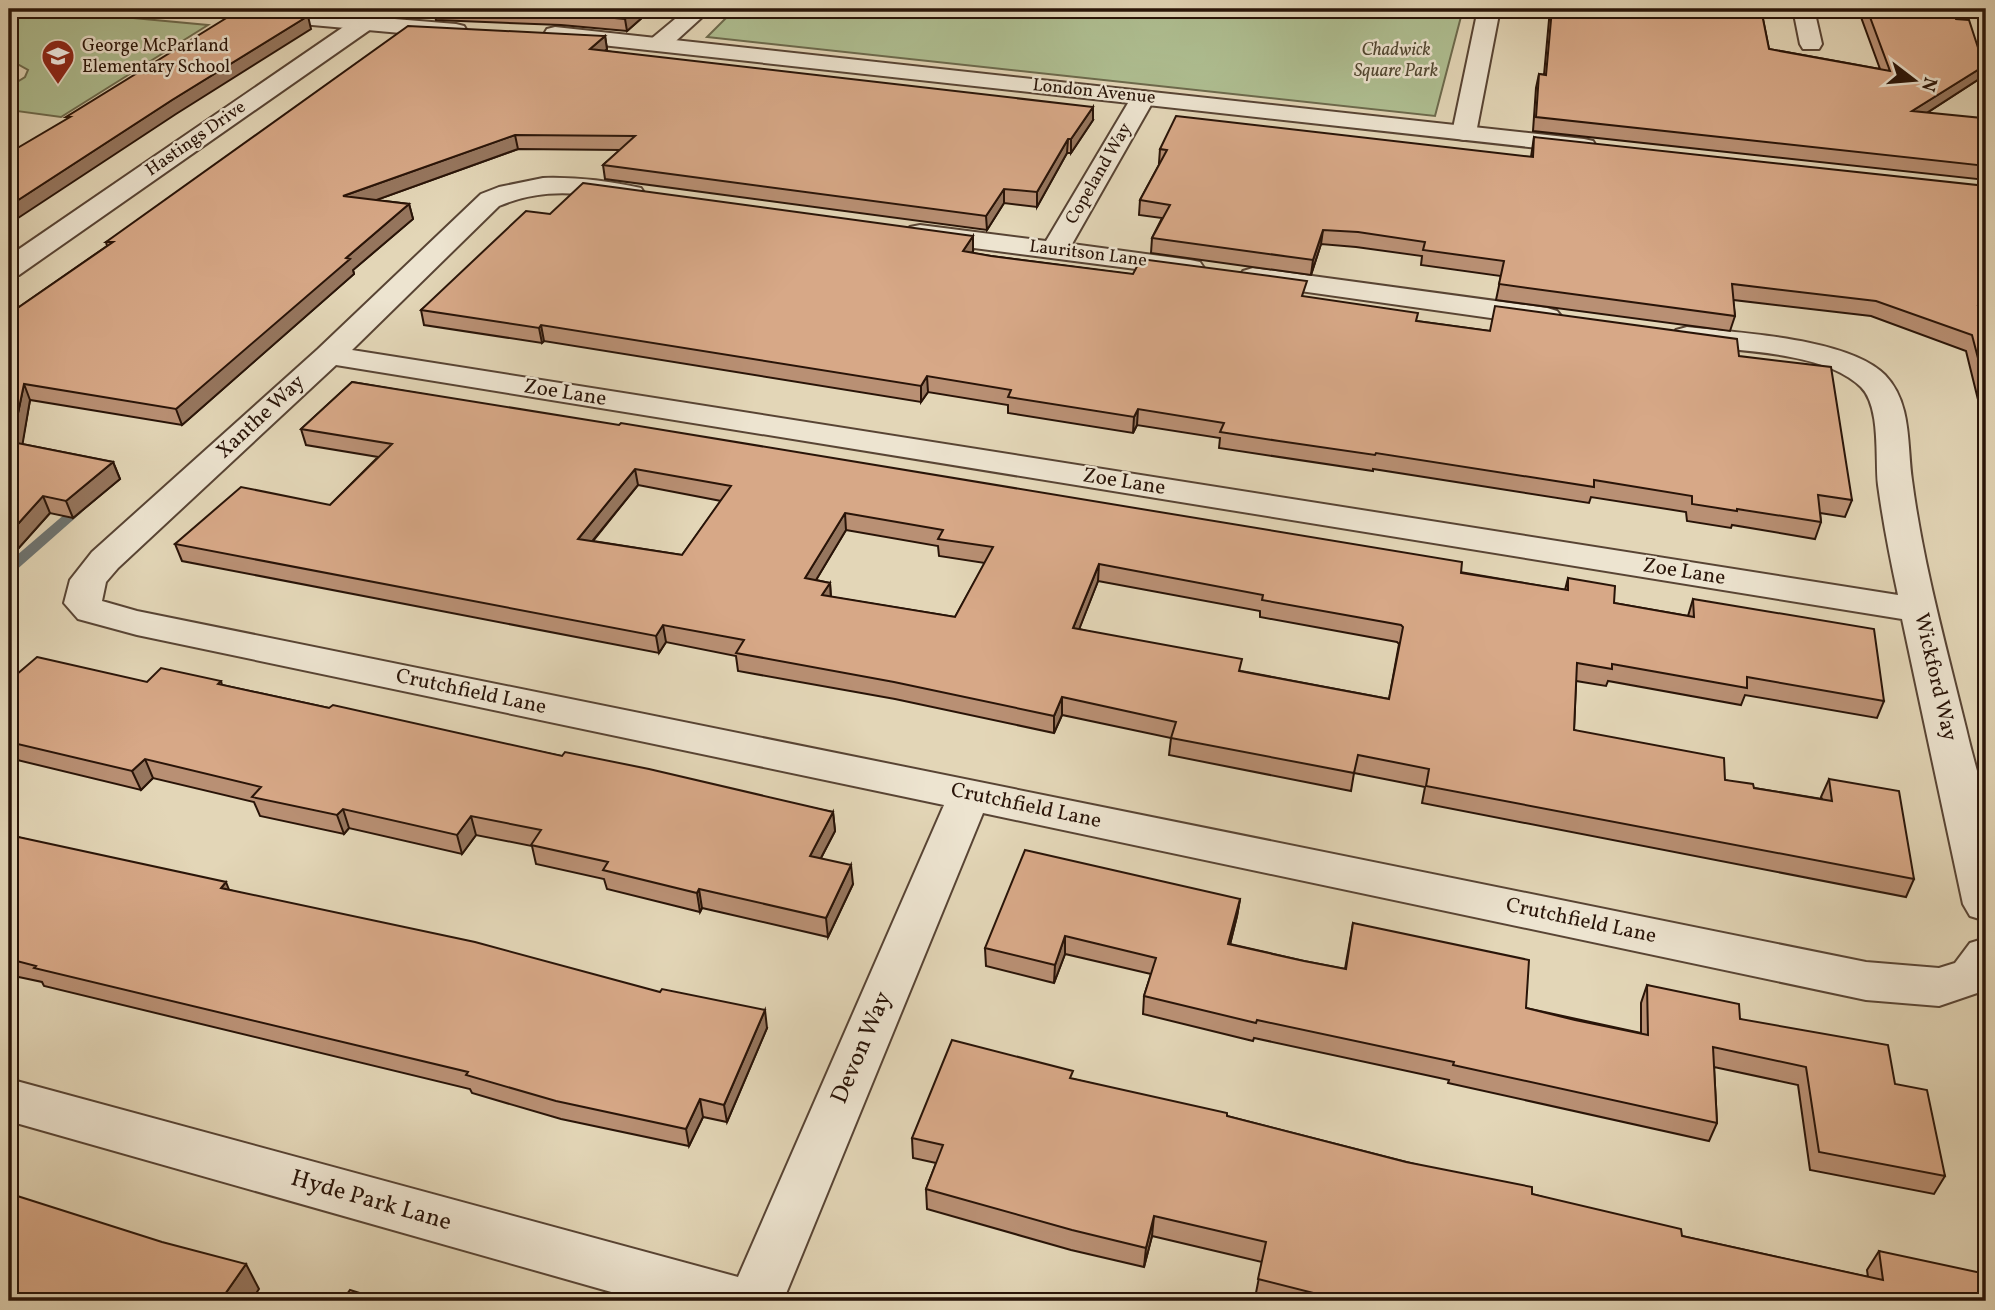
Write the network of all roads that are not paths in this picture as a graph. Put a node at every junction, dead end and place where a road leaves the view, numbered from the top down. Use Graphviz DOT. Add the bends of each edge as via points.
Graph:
graph roads {
  1 [pos="200,9"];
  2 [pos="384,9"];
  3 [pos="700,9"];
  4 [pos="1489,9"];
  5 [pos="1802,9"];
  6 [pos="363,24"];
  7 [pos="480,32"];
  8 [pos="534,34"];
  9 [pos="659,44"];
  10 [pos="1811,44"];
  11 [pos="1143,98"];
  12 [pos="1464,133"];
  13 [pos="1611,149"];
  14 [pos="652,196"];
  15 [pos="897,230"];
  16 [pos="1055,250"];
  17 [pos="9,270"];
  18 [pos="1574,321"];
  19 [pos="1656,332"];
  20 [pos="329,355"];
  21 [pos="83,603"];
  22 [pos="1920,610"];
  23 [pos="970,794"];
  24 [pos="1986,904"];
  25 [pos="1979,966"];
  26 [pos="9,1100"];
  27 [pos="733,1301"];
  28 [pos="755,1301"];
  1 -- 6 [label="street"];
  2 -- 6 [label="street, Hastings Drive"];
  3 -- 9 [label="street"];
  4 -- 12 [label="street"];
  5 -- 10 [label="street"];
  6 -- 7 [label="street"];
  6 -- 17 [label="street, Hastings Drive"];
  8 -- 9 [label="street, London Avenue"];
  9 -- 11 [label="street, London Avenue"];
  11 -- 12 [label="street, London Avenue"];
  11 -- 16 [label="street, Copeland Way"];
  12 -- 13 [label="street, London Avenue"];
  14 -- 20 [label="street, Xanthe Way" via="548,184 523,187 490,200"];
  15 -- 16 [label="street, Lauritson Lane"];
  16 -- 18 [label="street, Lauritson Lane"];
  19 -- 22 [label="street, Wickford Way" via="1841,360 1874,382 1890,423 1895,481"];
  20 -- 21 [label="street, Xanthe Way" via="105,561 88,580"];
  20 -- 22 [label="street, Zoe Lane"];
  21 -- 23 [label="street, Crutchfield Lane" via="91,611 137,623"];
  22 -- 24 [label="street, Wickford Way"];
  23 -- 25 [label="street, Crutchfield Lane" via="1866,981 1939,987"];
  23 -- 28 [label="street, Devon Way"];
  26 -- 27 [label="street, Hyde Park Lane"];
}
